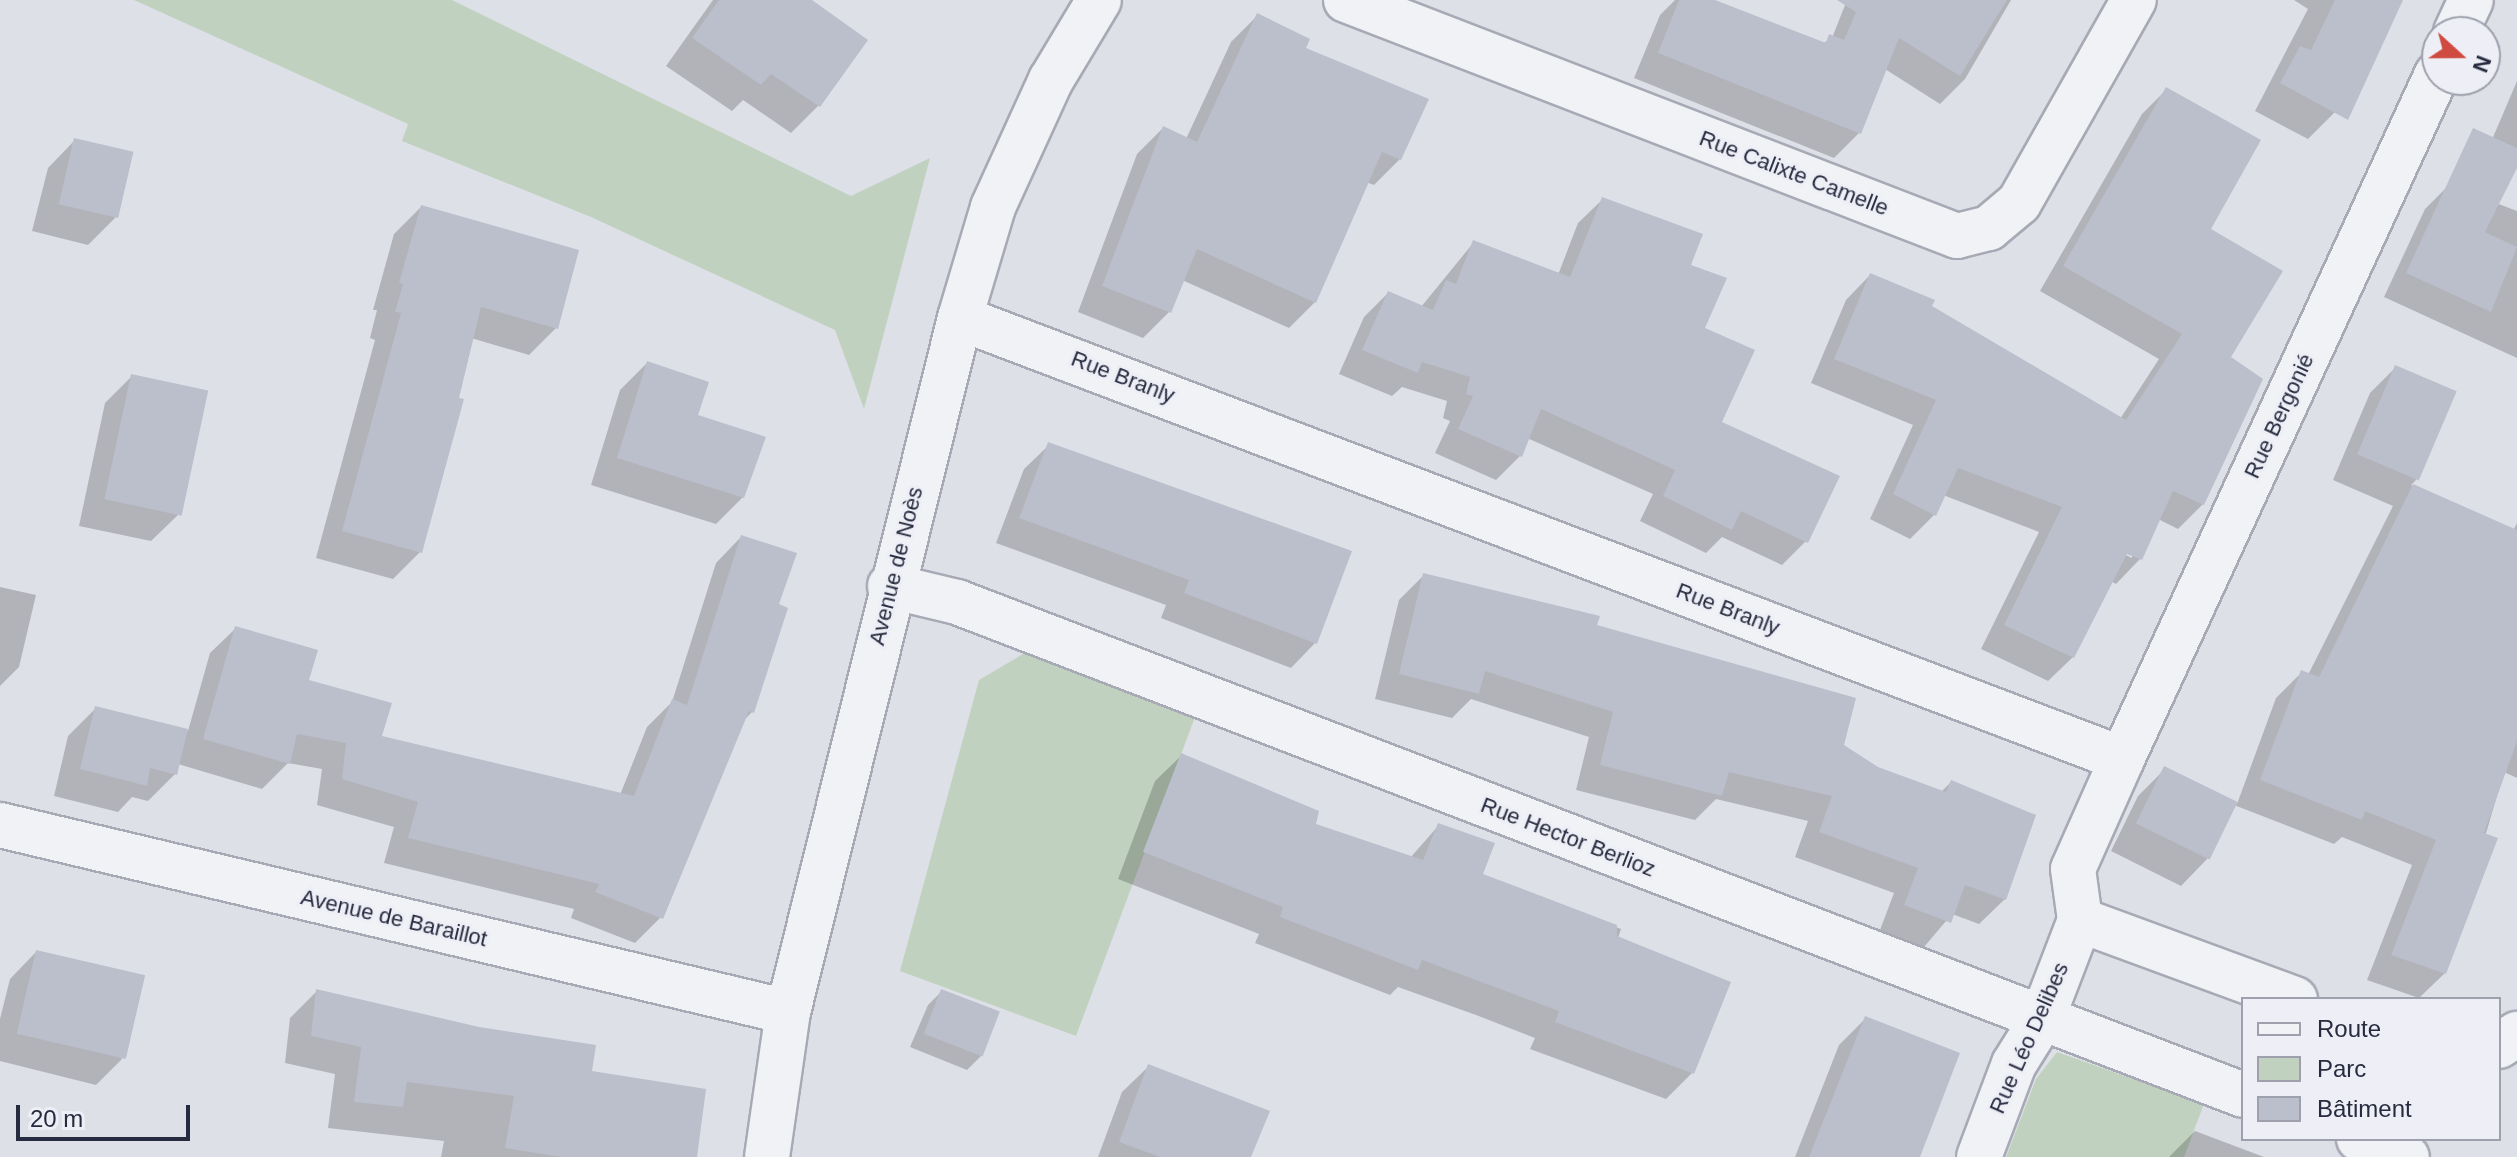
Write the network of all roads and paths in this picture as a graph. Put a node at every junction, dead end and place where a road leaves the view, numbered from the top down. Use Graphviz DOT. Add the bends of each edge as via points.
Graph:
graph roads {
  1 [pos="1099,0"];
  2 [pos="1346,0"];
  3 [pos="2134,0"];
  4 [pos="2427,96"];
  5 [pos="960,318"];
  6 [pos="890,586"];
  7 [pos="2122,759"];
  8 [pos="0,825"];
  9 [pos="2080,920"];
  10 [pos="2290,997"];
  11 [pos="788,1012"];
  12 [pos="2042,1019"];
  13 [pos="2241,1094"];
  14 [pos="2364,1141"];
  15 [pos="767,1157"];
  16 [pos="1979,1157"];
  17 [pos="2407,1157"];
  1 -- 5 [label="street, Avenue de Noès" via="1051,80 993,207"];
  2 -- 3 [label="street, Rue Calixte Camelle" via="1957,236 1989,228 2019,203"];
  4 -- 7 [label="street, Rue Bergonié"];
  5 -- 6 [label="street, Avenue de Noès"];
  5 -- 7 [label="street, Rue Branly"];
  6 -- 11 [label="street, Avenue de Noès"];
  6 -- 12 [label="street, Rue Hector Berlioz" via="957,602"];
  7 -- 9 [label="street" via="2073,869"];
  8 -- 11 [label="street, Avenue de Baraillot"];
  9 -- 10 [label="street"];
  9 -- 12 [label="street, Rue Léo Delibes"];
  11 -- 15 [label="street, Avenue de Noès"];
  12 -- 13 [label="street, Rue Hector Berlioz"];
  12 -- 16 [label="street, Rue Léo Delibes" via="2014,1064"];
  14 -- 17 [label="street"];
}
